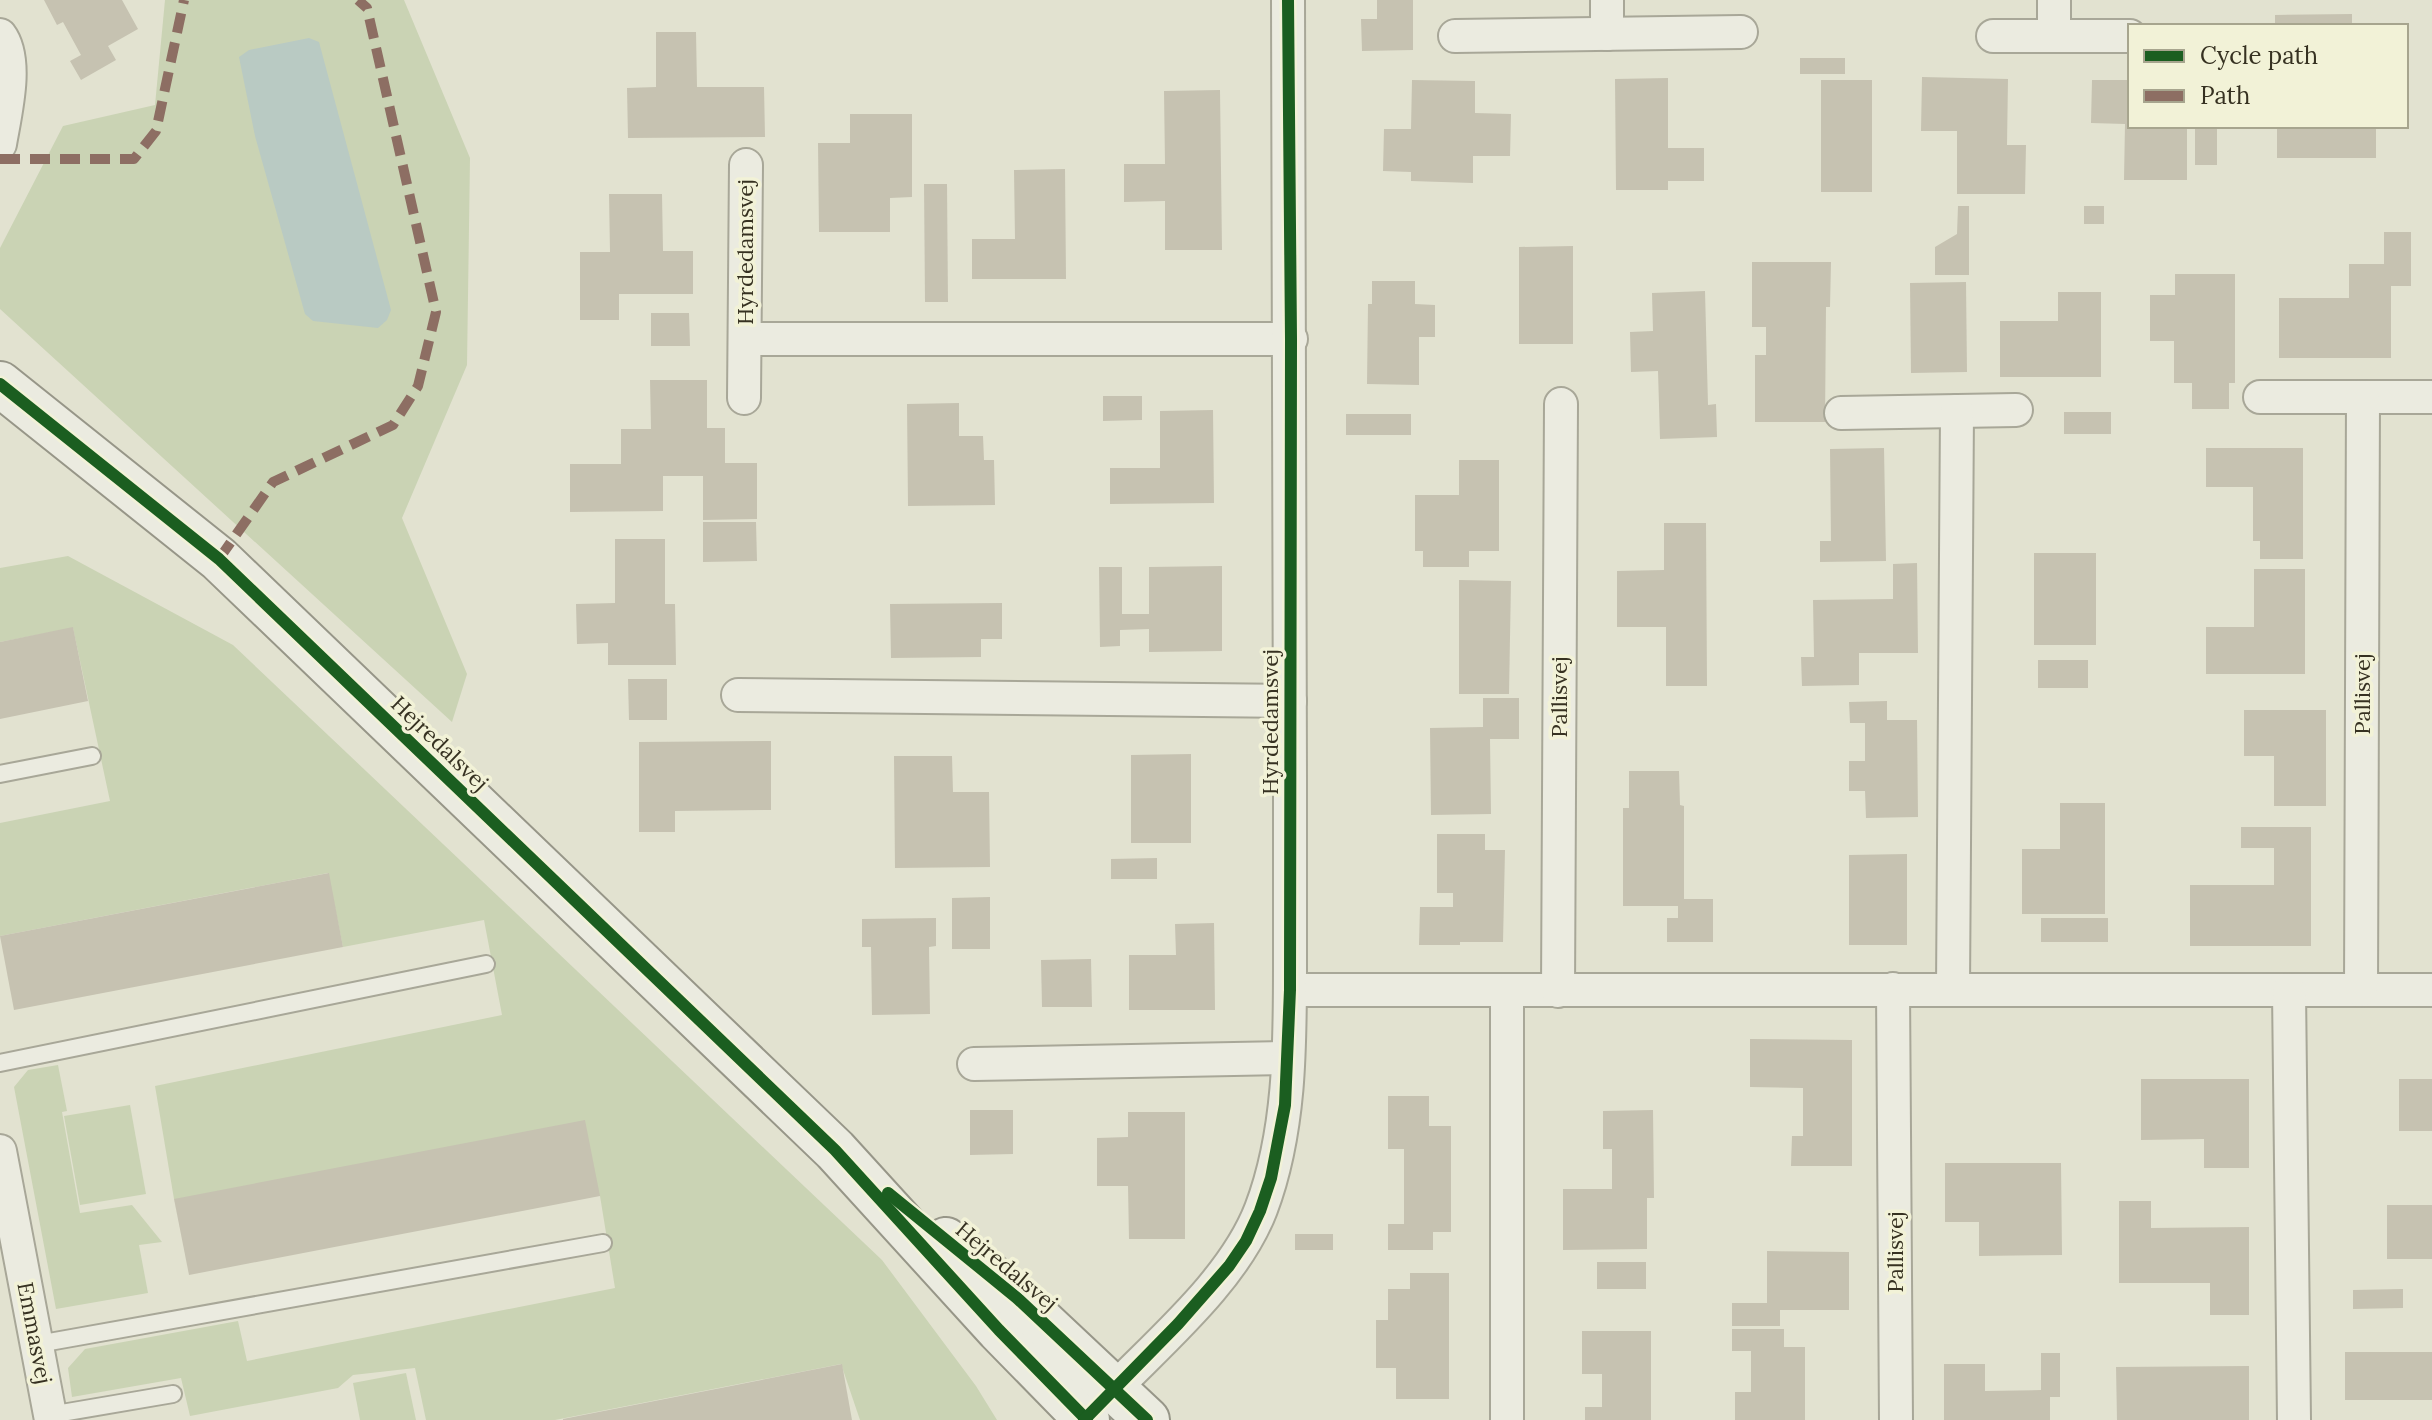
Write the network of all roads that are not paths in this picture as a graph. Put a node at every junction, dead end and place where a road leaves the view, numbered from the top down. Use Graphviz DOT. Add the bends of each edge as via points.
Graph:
graph roads {
  1 [pos="1288,0"];
  2 [pos="1607,0"];
  3 [pos="2054,0"];
  4 [pos="1741,32"];
  5 [pos="1607,34"];
  6 [pos="0,35"];
  7 [pos="2054,35"];
  8 [pos="1455,36"];
  9 [pos="1993,36"];
  10 [pos="2128,36"];
  11 [pos="0,144"];
  12 [pos="746,165"];
  13 [pos="745,339"];
  14 [pos="1291,339"];
  15 [pos="0,384"];
  16 [pos="2260,397"];
  17 [pos="2363,397"];
  18 [pos="2432,397"];
  19 [pos="744,398"];
  20 [pos="1561,404"];
  21 [pos="2016,410"];
  22 [pos="1957,411"];
  23 [pos="1841,413"];
  24 [pos="738,695"];
  25 [pos="1290,701"];
  26 [pos="92,756"];
  27 [pos="0,774"];
  28 [pos="486,964"];
  29 [pos="1893,989"];
  30 [pos="1953,989"];
  31 [pos="1290,990"];
  32 [pos="2361,990"];
  33 [pos="2432,990"];
  34 [pos="1558,991"];
  35 [pos="2289,991"];
  36 [pos="1507,992"];
  37 [pos="1288,1058"];
  38 [pos="0,1063"];
  39 [pos="974,1064"];
  40 [pos="835,1150"];
  41 [pos="0,1151"];
  42 [pos="603,1243"];
  43 [pos="10,1256"];
  44 [pos="38,1344"];
  45 [pos="1115,1388"];
  46 [pos="173,1394"];
  47 [pos="51,1418"];
  48 [pos="1085,1420"];
  49 [pos="1147,1420"];
  50 [pos="1507,1420"];
  51 [pos="1896,1420"];
  52 [pos="2294,1420"];
  1 -- 14 [label="street, Hyrdedamsvej"];
  2 -- 5 [label="street"];
  3 -- 7 [label="street"];
  4 -- 5 [label="street"];
  5 -- 8 [label="street"];
  6 -- 11 [label="street" via="6,43 10,80"];
  7 -- 9 [label="street"];
  7 -- 10 [label="street"];
  12 -- 13 [label="street, Hyrdedamsvej"];
  13 -- 14 [label="street, Hyrdedamsvej"];
  13 -- 19 [label="street, Hyrdedamsvej"];
  14 -- 25 [label="street, Hyrdedamsvej"];
  15 -- 40 [label="street, Hejredalsvej" via="219,559"];
  16 -- 17 [label="street"];
  17 -- 18 [label="street"];
  17 -- 32 [label="street, Pallisvej"];
  20 -- 34 [label="street, Pallisvej"];
  21 -- 22 [label="street"];
  22 -- 23 [label="street"];
  22 -- 30 [label="street"];
  24 -- 25 [label="street, Hyrdedamsvej"];
  25 -- 31 [label="street, Hyrdedamsvej"];
  26 -- 27 [label="lane"];
  28 -- 38 [label="lane"];
  29 -- 30 [label="street"];
  29 -- 34 [label="street"];
  29 -- 51 [label="street, Pallisvej"];
  30 -- 35 [label="street"];
  31 -- 36 [label="street"];
  31 -- 37 [label="street, Hyrdedamsvej"];
  32 -- 33 [label="street"];
  32 -- 35 [label="street"];
  34 -- 36 [label="street"];
  35 -- 52 [label="street"];
  36 -- 50 [label="street"];
  37 -- 39 [label="street"];
  37 -- 45 [label="street, Hyrdedamsvej" via="1274,1166 1246,1241 1219,1278"];
  40 -- 45 [label="street, Hejredalsvej" via="1017,1298"];
  40 -- 48 [label="street, Hejredalsvej"];
  41 -- 43 [label="street, Emmasvej"];
  42 -- 44 [label="lane"];
  43 -- 44 [label="street, Emmasvej"];
  44 -- 47 [label="street, Emmasvej"];
  45 -- 48 [label="street"];
  45 -- 49 [label="street, Hejredalsvej"];
  46 -- 47 [label="lane"];
}
